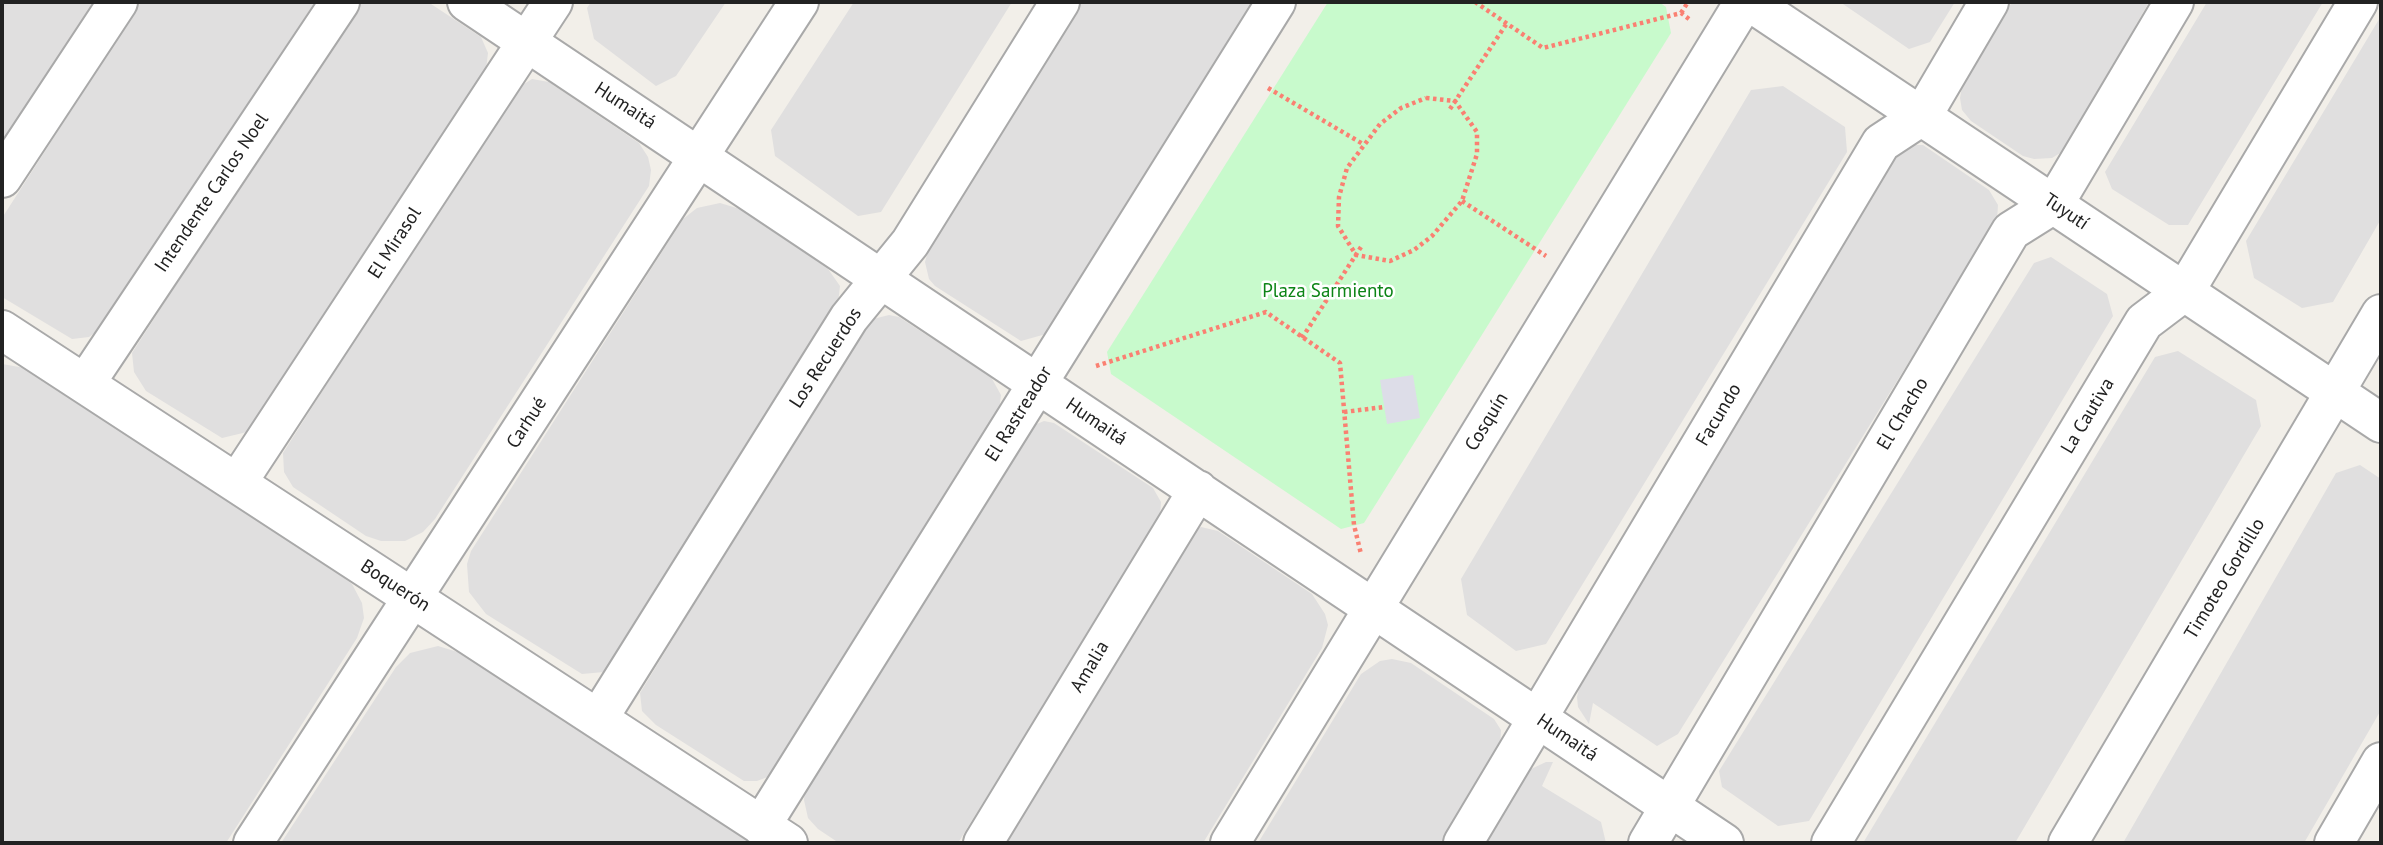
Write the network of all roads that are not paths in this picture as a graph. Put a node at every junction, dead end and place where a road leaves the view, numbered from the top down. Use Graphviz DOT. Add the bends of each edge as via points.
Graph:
graph roads {
  1 [pos="118,2"];
  2 [pos="340,2"];
  3 [pos="467,2"];
  4 [pos="552,2"];
  5 [pos="799,2"];
  6 [pos="1060,2"];
  7 [pos="1276,2"];
  8 [pos="1747,2"];
  9 [pos="1989,2"];
  10 [pos="2174,2"];
  11 [pos="2358,2"];
  12 [pos="527,42"];
  13 [pos="1922,116"];
  14 [pos="700,156"];
  15 [pos="2,178"];
  16 [pos="2054,204"];
  17 [pos="882,278"];
  18 [pos="2185,291"];
  19 [pos="2381,314"];
  20 [pos="2,330"];
  21 [pos="1038,383"];
  22 [pos="85,384"];
  23 [pos="2336,392"];
  24 [pos="2381,422"];
  25 [pos="237,483"];
  26 [pos="1198,490"];
  27 [pos="413,598"];
  28 [pos="1374,609"];
  29 [pos="598,719"];
  30 [pos="1538,719"];
  31 [pos="2381,762"];
  32 [pos="1670,807"];
  33 [pos="774,835"];
  34 [pos="253,843"];
  35 [pos="983,843"];
  36 [pos="1230,843"];
  37 [pos="1463,843"];
  38 [pos="1648,843"];
  39 [pos="1724,843"];
  40 [pos="1832,843"];
  41 [pos="2067,843"];
  42 [pos="2334,843"];
  1 -- 15 [label="street"];
  2 -- 22 [label="street, Intendente Carlos Noel"];
  3 -- 12 [label="street, Humaitá"];
  4 -- 12 [label="street, El Mirasol"];
  5 -- 14 [label="street, Carhué"];
  6 -- 17 [label="street, Los Recuerdos" via="911,243"];
  7 -- 21 [label="street, El Rastreador"];
  8 -- 13 [label="street, Tuyutí"];
  8 -- 28 [label="street, Cosquín" via="1718,41"];
  9 -- 13 [label="street, Facundo"];
  10 -- 16 [label="street, El Chacho"];
  11 -- 18 [label="street, La Cautiva"];
  12 -- 14 [label="street, Humaitá"];
  12 -- 25 [label="street, El Mirasol"];
  13 -- 16 [label="street, Tuyutí"];
  13 -- 30 [label="street, Facundo" via="1881,144"];
  14 -- 17 [label="street, Humaitá"];
  14 -- 27 [label="street, Carhué"];
  16 -- 18 [label="street, Tuyutí"];
  16 -- 32 [label="street, El Chacho" via="2011,231"];
  17 -- 21 [label="street, Humaitá"];
  17 -- 29 [label="street, Los Recuerdos" via="849,318"];
  18 -- 23 [label="street, Tuyutí"];
  18 -- 40 [label="street, La Cautiva" via="2144,322"];
  19 -- 23 [label="street, Timoteo Gordillo"];
  20 -- 22 [label="street, Boquerón"];
  21 -- 26 [label="street, Humaitá"];
  21 -- 33 [label="street, El Rastreador"];
  22 -- 25 [label="street, Boquerón"];
  23 -- 24 [label="street, Tuyutí"];
  23 -- 41 [label="street, Timoteo Gordillo"];
  25 -- 27 [label="street, Boquerón"];
  26 -- 28 [label="street, Humaitá"];
  26 -- 35 [label="street, Amalia"];
  27 -- 29 [label="street, Boquerón"];
  27 -- 34 [label="street, Carhué"];
  28 -- 30 [label="street, Humaitá"];
  28 -- 36 [label="street, Cosquín"];
  29 -- 33 [label="street, Boquerón"];
  30 -- 32 [label="street, Humaitá"];
  30 -- 37 [label="street, Facundo"];
  31 -- 42 [label="street"];
  32 -- 38 [label="street, El Chacho"];
  32 -- 39 [label="street, Humaitá"];
}
